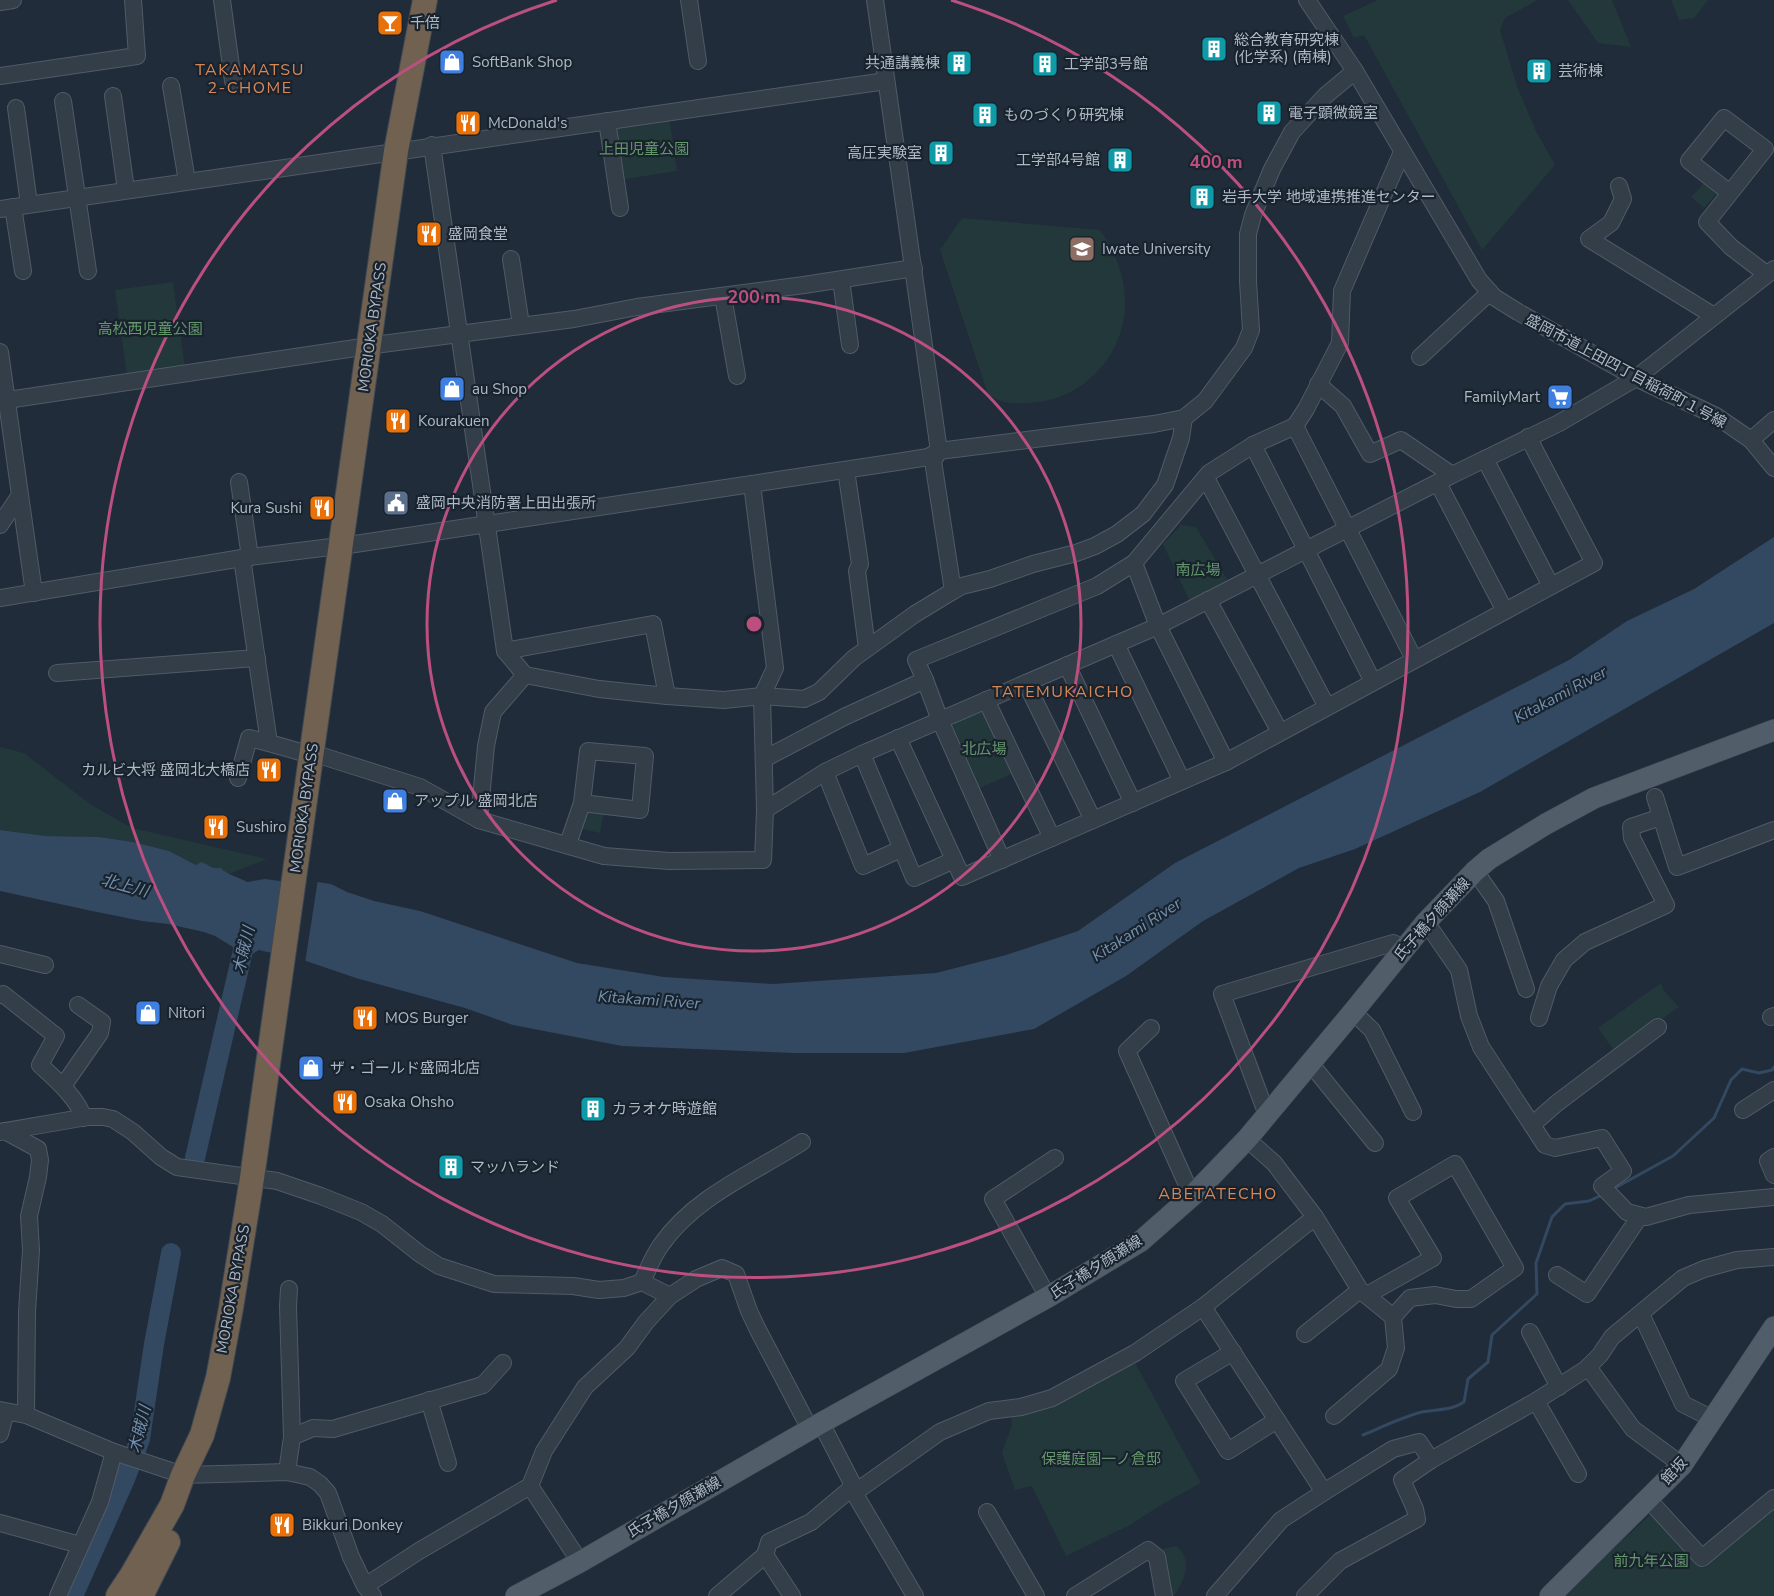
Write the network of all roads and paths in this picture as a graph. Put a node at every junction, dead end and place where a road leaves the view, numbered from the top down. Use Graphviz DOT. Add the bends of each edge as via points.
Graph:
graph roads {
  1 [pos="13,0"];
  2 [pos="133,0"];
  3 [pos="222,0"];
  4 [pos="425,0"];
  5 [pos="441,0"];
  6 [pos="689,0"];
  7 [pos="875,0"];
  8 [pos="1307,0"];
  9 [pos="0,2"];
  10 [pos="698,61"];
  11 [pos="1355,71"];
  12 [pos="0,76"];
  13 [pos="234,81"];
  14 [pos="886,81"];
  15 [pos="171,86"];
  16 [pos="113,96"];
  17 [pos="63,101"];
  18 [pos="16,108"];
  19 [pos="607,121"];
  20 [pos="413,149"];
  21 [pos="1402,152"];
  22 [pos="187,182"];
  23 [pos="1619,186"];
  24 [pos="126,190"];
  25 [pos="1730,194"];
  26 [pos="78,197"];
  27 [pos="14,206"];
  28 [pos="620,208"];
  29 [pos="511,259"];
  30 [pos="914,268"];
  31 [pos="23,271"];
  32 [pos="88,271"];
  33 [pos="1770,272"];
  34 [pos="842,280"];
  35 [pos="1490,292"];
  36 [pos="723,296"];
  37 [pos="1714,316"];
  38 [pos="521,325"];
  39 [pos="459,335"];
  40 [pos="376,345"];
  41 [pos="850,345"];
  42 [pos="0,352"];
  43 [pos="1420,357"];
  44 [pos="737,376"];
  45 [pos="1636,378"];
  46 [pos="1318,384"];
  47 [pos="4,400"];
  48 [pos="1184,418"];
  49 [pos="1774,420"];
  50 [pos="1295,426"];
  51 [pos="1528,437"];
  52 [pos="1751,440"];
  53 [pos="1253,445"];
  54 [pos="939,451"];
  55 [pos="1485,459"];
  56 [pos="1774,468"];
  57 [pos="846,470"];
  58 [pos="1206,478"];
  59 [pos="1445,479"];
  60 [pos="239,483"];
  61 [pos="752,484"];
  62 [pos="20,495"];
  63 [pos="486,524"];
  64 [pos="0,525"];
  65 [pos="1347,529"];
  66 [pos="348,545"];
  67 [pos="1306,550"];
  68 [pos="246,558"];
  69 [pos="1134,563"];
  70 [pos="1257,575"];
  71 [pos="1551,586"];
  72 [pos="953,591"];
  73 [pos="34,593"];
  74 [pos="0,598"];
  75 [pos="1208,600"];
  76 [pos="1505,611"];
  77 [pos="1158,626"];
  78 [pos="1116,644"];
  79 [pos="867,648"];
  80 [pos="505,651"];
  81 [pos="257,658"];
  82 [pos="1414,659"];
  83 [pos="1067,665"];
  84 [pos="57,673"];
  85 [pos="525,675"];
  86 [pos="925,680"];
  87 [pos="1373,682"];
  88 [pos="1026,683"];
  89 [pos="667,696"];
  90 [pos="762,696"];
  91 [pos="986,700"];
  92 [pos="1327,707"];
  93 [pos="940,720"];
  94 [pos="1774,730"];
  95 [pos="1281,732"];
  96 [pos="898,738"];
  97 [pos="269,743"];
  98 [pos="862,754"];
  99 [pos="317,755"];
  100 [pos="764,759"];
  101 [pos="1226,762"];
  102 [pos="825,772"];
  103 [pos="238,778"];
  104 [pos="1182,781"];
  105 [pos="1655,797"];
  106 [pos="1133,802"];
  107 [pos="582,803"];
  108 [pos="765,810"];
  109 [pos="1661,817"];
  110 [pos="479,820"];
  111 [pos="1093,820"];
  112 [pos="1774,830"];
  113 [pos="1052,838"];
  114 [pos="568,844"];
  115 [pos="901,849"];
  116 [pos="954,860"];
  117 [pos="1002,860"];
  118 [pos="1475,871"];
  119 [pos="1426,922"];
  120 [pos="1405,948"];
  121 [pos="0,954"];
  122 [pos="45,965"];
  123 [pos="1526,989"];
  124 [pos="0,995"];
  125 [pos="78,1005"];
  126 [pos="1353,1012"];
  127 [pos="1539,1018"];
  128 [pos="1658,1027"];
  129 [pos="1151,1028"];
  130 [pos="1310,1063"];
  131 [pos="63,1086"];
  132 [pos="1774,1090"];
  133 [pos="1743,1110"];
  134 [pos="1413,1112"];
  135 [pos="1267,1115"];
  136 [pos="83,1118"];
  137 [pos="1532,1125"];
  138 [pos="2,1131"];
  139 [pos="1247,1139"];
  140 [pos="802,1142"];
  141 [pos="1375,1143"];
  142 [pos="1774,1157"];
  143 [pos="1055,1158"];
  144 [pos="1774,1175"];
  145 [pos="258,1178"];
  146 [pos="1192,1197"];
  147 [pos="1774,1197"];
  148 [pos="1640,1216"];
  149 [pos="1315,1217"];
  150 [pos="1774,1257"];
  151 [pos="1557,1275"];
  152 [pos="642,1282"];
  153 [pos="289,1289"];
  154 [pos="1364,1293"];
  155 [pos="670,1296"];
  156 [pos="1048,1297"];
  157 [pos="1203,1307"];
  158 [pos="1641,1314"];
  159 [pos="1393,1317"];
  160 [pos="1774,1327"];
  161 [pos="1530,1332"];
  162 [pos="1305,1334"];
  163 [pos="1233,1352"];
  164 [pos="503,1363"];
  165 [pos="1588,1367"];
  166 [pos="1559,1387"];
  167 [pos="429,1400"];
  168 [pos="1536,1401"];
  169 [pos="3,1411"];
  170 [pos="26,1415"];
  171 [pos="1334,1416"];
  172 [pos="1713,1419"];
  173 [pos="1277,1420"];
  174 [pos="816,1426"];
  175 [pos="0,1434"];
  176 [pos="292,1437"];
  177 [pos="119,1454"];
  178 [pos="1431,1460"];
  179 [pos="448,1463"];
  180 [pos="1682,1465"];
  181 [pos="287,1472"];
  182 [pos="192,1474"];
  183 [pos="1578,1474"];
  184 [pos="530,1485"];
  185 [pos="854,1490"];
  186 [pos="1324,1491"];
  187 [pos="1774,1498"];
  188 [pos="1648,1499"];
  189 [pos="987,1512"];
  190 [pos="178,1521"];
  191 [pos="0,1523"];
  192 [pos="80,1545"];
  193 [pos="765,1555"];
  194 [pos="580,1562"];
  195 [pos="369,1591"];
  196 [pos="58,1596"];
  197 [pos="118,1596"];
  198 [pos="132,1596"];
  199 [pos="141,1596"];
  200 [pos="516,1596"];
  201 [pos="717,1596"];
  202 [pos="792,1596"];
  203 [pos="915,1596"];
  204 [pos="1036,1596"];
  205 [pos="1075,1596"];
  206 [pos="1164,1596"];
  207 [pos="1215,1596"];
  208 [pos="1305,1596"];
  209 [pos="1550,1596"];
  1 -- 9 [label="street"];
  2 -- 12 [label="street" via="137,56"];
  3 -- 13 [label="street"];
  4 -- 20 [label="highway, MORIOKA BYPASS"];
  5 -- 20 [label="highway, MORIOKA BYPASS" via="425,66"];
  6 -- 10 [label="street"];
  7 -- 14 [label="street"];
  8 -- 11 [label="street, 盛岡市道上田四丁目稲荷町１号線"];
  11 -- 21 [label="street, 盛岡市道上田四丁目稲荷町１号線"];
  11 -- 48 [label="street" via="1292,132 1272,169 1248,234 1251,330 1244,348 1205,401"];
  14 -- 19 [label="street"];
  14 -- 30 [label="street"];
  15 -- 22 [label="street"];
  16 -- 24 [label="street"];
  17 -- 26 [label="street"];
  18 -- 27 [label="street"];
  19 -- 20 [label="street"];
  19 -- 28 [label="street"];
  20 -- 22 [label="street"];
  20 -- 39 [label="street"];
  20 -- 40 [label="highway, MORIOKA BYPASS"];
  21 -- 35 [label="street, 盛岡市道上田四丁目稲荷町１号線"];
  21 -- 46 [label="street" via="1342,291 1340,343"];
  22 -- 24 [label="street"];
  23 -- 37 [label="street" via="1623,199 1611,223 1588,239"];
  24 -- 26 [label="street"];
  25 -- 25 [label="street" via="1765,149 1724,118 1689,160"];
  25 -- 33 [label="street" via="1707,222 1731,247"];
  26 -- 27 [label="street"];
  26 -- 32 [label="street"];
  27 -- 31 [label="street"];
  29 -- 38 [label="street"];
  30 -- 34 [label="street"];
  30 -- 54 [label="street"];
  33 -- 37 [label="street"];
  34 -- 36 [label="street"];
  34 -- 41 [label="street"];
  35 -- 43 [label="street"];
  35 -- 45 [label="street, 盛岡市道上田四丁目稲荷町１号線" via="1518,312"];
  36 -- 38 [label="street"];
  36 -- 44 [label="street"];
  37 -- 45 [label="street"];
  38 -- 39 [label="street"];
  39 -- 40 [label="street"];
  39 -- 63 [label="street"];
  40 -- 47 [label="street"];
  40 -- 66 [label="highway, MORIOKA BYPASS"];
  42 -- 47 [label="street"];
  45 -- 51 [label="street"];
  45 -- 52 [label="street, 盛岡市道上田四丁目稲荷町１号線" via="1716,416"];
  46 -- 50 [label="street"];
  46 -- 59 [label="street" via="1343,405 1370,454 1401,440"];
  47 -- 62 [label="street"];
  48 -- 54 [label="street"];
  48 -- 72 [label="street" via="1166,485 1143,514 1117,534 1076,553"];
  49 -- 52 [label="street"];
  50 -- 53 [label="street"];
  50 -- 65 [label="street"];
  51 -- 55 [label="street"];
  51 -- 71 [label="street" via="1594,563"];
  52 -- 56 [label="street, 盛岡市道上田四丁目稲荷町１号線"];
  53 -- 58 [label="street"];
  53 -- 67 [label="street"];
  54 -- 57 [label="street" via="928,457"];
  54 -- 72 [label="street" via="933,460"];
  55 -- 59 [label="street"];
  55 -- 71 [label="street"];
  57 -- 61 [label="street"];
  57 -- 79 [label="street"];
  58 -- 69 [label="street"];
  58 -- 70 [label="street"];
  59 -- 65 [label="street"];
  59 -- 76 [label="street"];
  60 -- 68 [label="street"];
  61 -- 63 [label="street"];
  61 -- 90 [label="street" via="775,668"];
  62 -- 64 [label="street"];
  62 -- 73 [label="street"];
  63 -- 66 [label="street"];
  63 -- 80 [label="street"];
  65 -- 67 [label="street"];
  65 -- 82 [label="street"];
  66 -- 68 [label="street"];
  66 -- 99 [label="highway, MORIOKA BYPASS"];
  67 -- 70 [label="street"];
  67 -- 87 [label="street"];
  68 -- 73 [label="street"];
  68 -- 81 [label="street"];
  69 -- 77 [label="street"];
  69 -- 86 [label="street" via="1097,586 916,660"];
  70 -- 75 [label="street"];
  70 -- 92 [label="street"];
  71 -- 76 [label="street"];
  72 -- 79 [label="street"];
  73 -- 74 [label="street"];
  75 -- 77 [label="street"];
  75 -- 95 [label="street"];
  76 -- 82 [label="street"];
  77 -- 78 [label="street"];
  77 -- 101 [label="street"];
  78 -- 83 [label="street"];
  78 -- 104 [label="street"];
  79 -- 90 [label="street" via="819,692 804,699"];
  80 -- 85 [label="street"];
  80 -- 89 [label="street" via="653,624"];
  81 -- 84 [label="street"];
  81 -- 97 [label="street"];
  82 -- 87 [label="street"];
  83 -- 88 [label="street"];
  83 -- 106 [label="street"];
  85 -- 89 [label="street" via="599,689"];
  85 -- 110 [label="street" via="493,712"];
  86 -- 93 [label="street"];
  86 -- 100 [label="street"];
  87 -- 92 [label="street"];
  88 -- 91 [label="street"];
  88 -- 111 [label="street"];
  89 -- 90 [label="street" via="724,700"];
  90 -- 100 [label="street"];
  91 -- 93 [label="street"];
  91 -- 113 [label="street"];
  92 -- 95 [label="street"];
  93 -- 96 [label="street"];
  93 -- 117 [label="street"];
  94 -- 118 [label="main road, 氏子橋夕顔瀬線" via="1594,798 1498,853"];
  95 -- 101 [label="street"];
  96 -- 98 [label="street"];
  96 -- 116 [label="street"];
  97 -- 99 [label="street"];
  97 -- 103 [label="street" via="249,738"];
  98 -- 102 [label="street"];
  98 -- 115 [label="street"];
  99 -- 110 [label="street" via="420,787"];
  99 -- 145 [label="highway, MORIOKA BYPASS"];
  100 -- 108 [label="street"];
  101 -- 104 [label="street"];
  102 -- 108 [label="street"];
  102 -- 115 [label="street" via="863,866"];
  104 -- 106 [label="street"];
  105 -- 109 [label="street"];
  106 -- 111 [label="street"];
  107 -- 107 [label="street" via="588,751 645,756 640,810"];
  107 -- 114 [label="street"];
  108 -- 114 [label="street" via="763,860 669,861 604,856"];
  109 -- 112 [label="street" via="1677,867"];
  109 -- 127 [label="street" via="1631,827 1632,838 1666,905 1585,942 1564,960 1548,986"];
  110 -- 114 [label="street"];
  111 -- 113 [label="street"];
  113 -- 117 [label="street"];
  115 -- 116 [label="street" via="914,878"];
  116 -- 117 [label="street" via="962,877"];
  118 -- 119 [label="main road, 氏子橋夕顔瀬線"];
  118 -- 123 [label="street" via="1496,901"];
  119 -- 120 [label="main road, 氏子橋夕顔瀬線"];
  119 -- 137 [label="street" via="1459,970 1469,1016 1481,1047"];
  120 -- 126 [label="main road, 氏子橋夕顔瀬線"];
  120 -- 135 [label="street" via="1393,943 1222,994"];
  121 -- 122 [label="street"];
  124 -- 131 [label="street" via="56,1036 40,1065"];
  125 -- 131 [label="street" via="102,1022 100,1033"];
  126 -- 130 [label="main road, 氏子橋夕顔瀬線"];
  126 -- 134 [label="street" via="1372,1030"];
  128 -- 137 [label="street"];
  129 -- 146 [label="street" via="1127,1051"];
  130 -- 135 [label="main road, 氏子橋夕顔瀬線"];
  130 -- 141 [label="street"];
  131 -- 136 [label="street"];
  132 -- 133 [label="street"];
  135 -- 139 [label="main road, 氏子橋夕顔瀬線"];
  136 -- 138 [label="street"];
  136 -- 145 [label="street" via="113,1119 177,1167"];
  137 -- 148 [label="street" via="1545,1145 1555,1148 1602,1138 1623,1171 1602,1186 1627,1212"];
  138 -- 170 [label="street" via="38,1149 40,1160 29,1216"];
  139 -- 146 [label="main road, 氏子橋夕顔瀬線"];
  139 -- 149 [label="street" via="1274,1164"];
  140 -- 152 [label="street" via="707,1200 678,1225 653,1256"];
  142 -- 144 [label="street" via="1768,1161"];
  143 -- 156 [label="street" via="993,1199"];
  145 -- 152 [label="street" via="277,1181 361,1212 440,1266 494,1284 599,1290"];
  145 -- 182 [label="highway, MORIOKA BYPASS" via="218,1378"];
  146 -- 156 [label="main road, 氏子橋夕顔瀬線" via="1141,1241"];
  147 -- 148 [label="street" via="1689,1205"];
  148 -- 151 [label="street" via="1587,1294"];
  149 -- 154 [label="street"];
  149 -- 157 [label="street"];
  150 -- 158 [label="street" via="1737,1260 1704,1269 1683,1278"];
  152 -- 155 [label="street"];
  153 -- 176 [label="street"];
  154 -- 159 [label="street"];
  154 -- 159 [label="street" via="1433,1258 1397,1198 1455,1164 1515,1268 1471,1299 1435,1295 1410,1298"];
  154 -- 162 [label="street"];
  155 -- 174 [label="street" via="722,1268 736,1274 749,1311 781,1376"];
  155 -- 184 [label="street" via="627,1348 585,1387 544,1451"];
  156 -- 174 [label="main road, 氏子橋夕顔瀬線"];
  157 -- 163 [label="street"];
  157 -- 185 [label="street" via="1135,1353 1052,1398 990,1411 940,1432"];
  158 -- 165 [label="street" via="1612,1337"];
  158 -- 172 [label="street" via="1683,1404"];
  159 -- 171 [label="street" via="1396,1348 1389,1369"];
  160 -- 172 [label="main road, 館坂"];
  161 -- 166 [label="street"];
  163 -- 173 [label="street"];
  163 -- 173 [label="street" via="1184,1381 1228,1451"];
  164 -- 167 [label="street" via="483,1385"];
  165 -- 166 [label="street"];
  165 -- 180 [label="street" via="1633,1429"];
  166 -- 168 [label="street"];
  167 -- 176 [label="street" via="333,1429 313,1428"];
  167 -- 179 [label="street"];
  168 -- 178 [label="street"];
  168 -- 183 [label="street"];
  169 -- 170 [label="street"];
  169 -- 175 [label="street"];
  170 -- 177 [label="street"];
  172 -- 180 [label="main road, 館坂"];
  173 -- 186 [label="street"];
  174 -- 185 [label="street"];
  174 -- 194 [label="main road, 氏子橋夕顔瀬線"];
  176 -- 181 [label="street"];
  177 -- 182 [label="street"];
  177 -- 192 [label="street"];
  178 -- 186 [label="street" via="1419,1442 1394,1449"];
  178 -- 208 [label="street" via="1402,1480 1417,1519 1340,1561"];
  180 -- 188 [label="main road, 館坂"];
  181 -- 182 [label="street"];
  181 -- 195 [label="street" via="310,1477 327,1493 351,1557"];
  182 -- 190 [label="highway, MORIOKA BYPASS"];
  182 -- 197 [label="highway, MORIOKA BYPASS"];
  184 -- 194 [label="street"];
  184 -- 195 [label="street" via="419,1551"];
  185 -- 193 [label="street" via="812,1522 769,1542"];
  185 -- 203 [label="street"];
  186 -- 207 [label="street" via="1281,1520"];
  187 -- 188 [label="street" via="1702,1558"];
  188 -- 209 [label="main road, 館坂"];
  189 -- 204 [label="street"];
  190 -- 198 [label="highway, MORIOKA BYPASS"];
  190 -- 199 [label="highway"];
  191 -- 192 [label="street"];
  192 -- 196 [label="street"];
  193 -- 201 [label="street"];
  193 -- 202 [label="street"];
  194 -- 200 [label="main road, 氏子橋夕顔瀬線"];
  205 -- 206 [label="street" via="1148,1550 1157,1557"];
}
